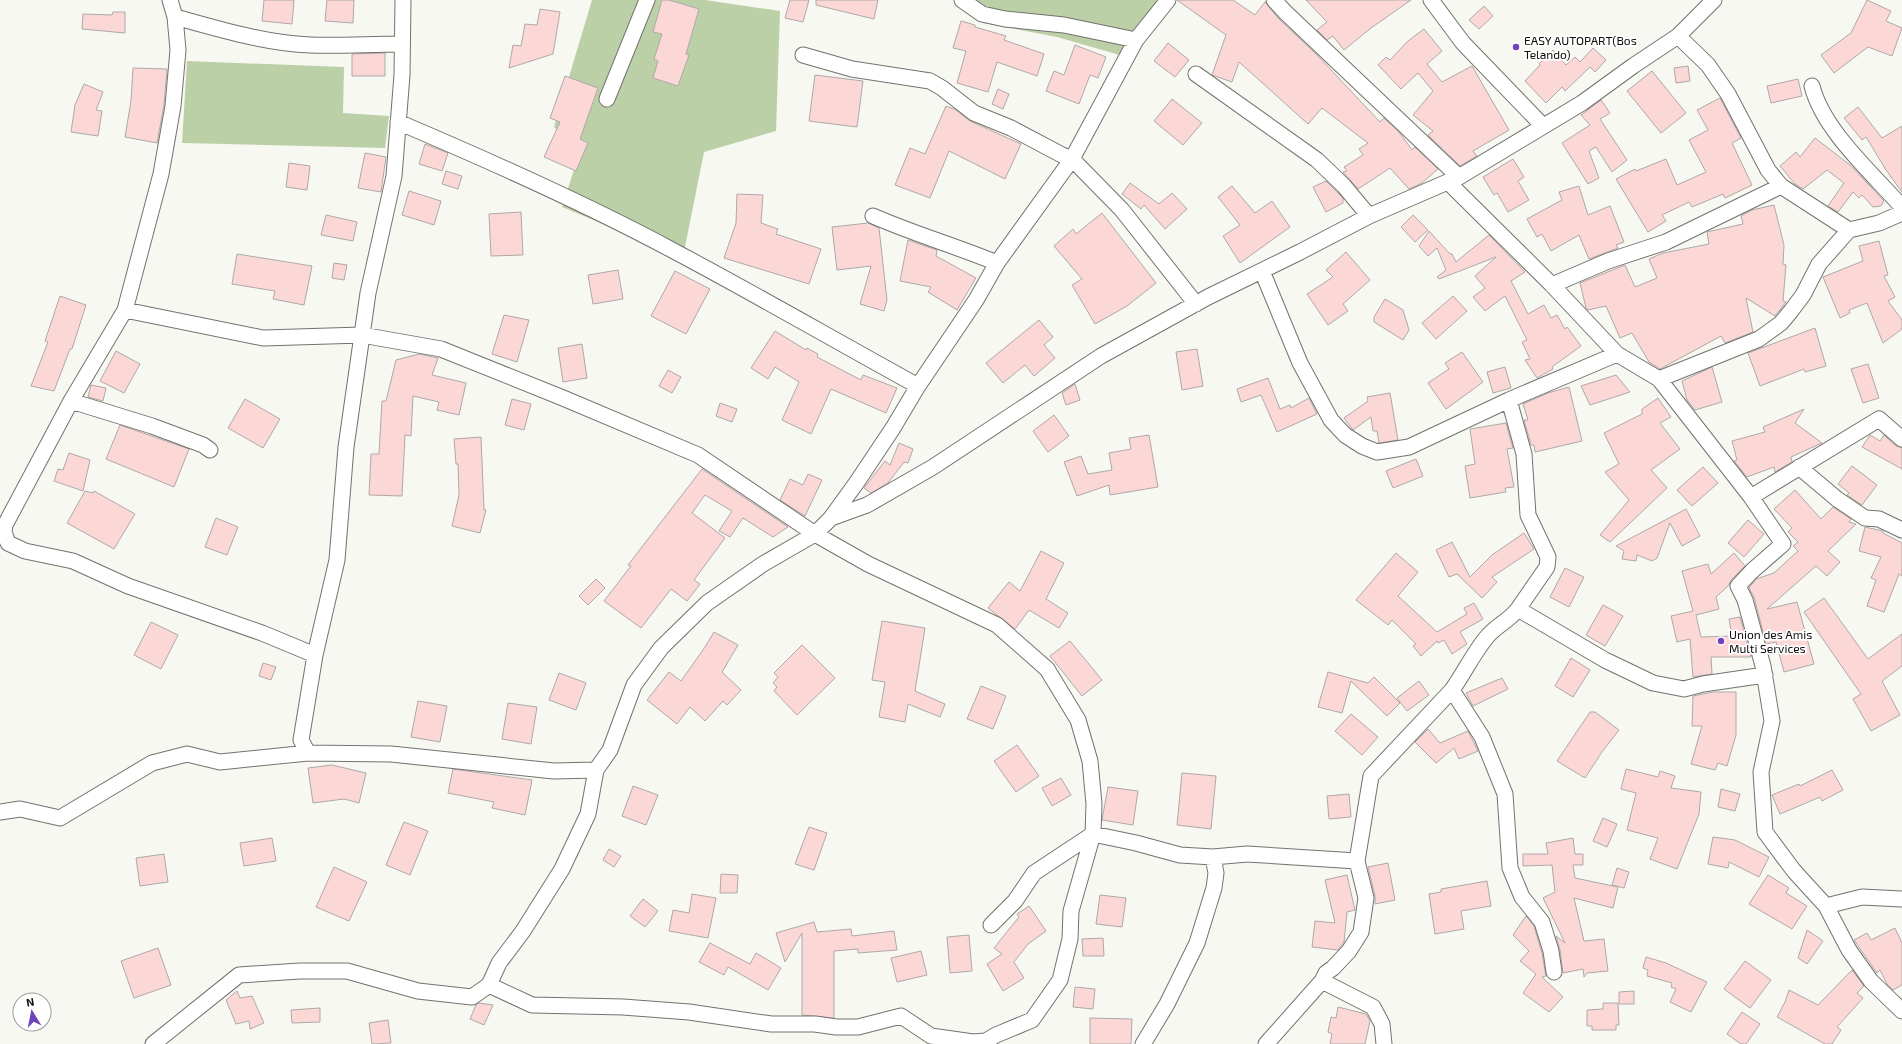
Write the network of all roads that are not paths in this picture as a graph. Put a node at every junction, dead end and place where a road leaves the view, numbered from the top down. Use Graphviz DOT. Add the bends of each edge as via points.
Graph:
graph roads {
  1 [pos="170,0"];
  2 [pos="403,0"];
  3 [pos="647,0"];
  4 [pos="962,0"];
  5 [pos="1168,0"];
  6 [pos="1274,0"];
  7 [pos="1431,0"];
  8 [pos="1714,0"];
  9 [pos="175,17"];
  10 [pos="1678,36"];
  11 [pos="1136,40"];
  12 [pos="401,44"];
  13 [pos="803,55"];
  14 [pos="1196,74"];
  15 [pos="1812,86"];
  16 [pos="607,99"];
  17 [pos="398,122"];
  18 [pos="1543,126"];
  19 [pos="1072,159"];
  20 [pos="1454,180"];
  21 [pos="1780,186"];
  22 [pos="1902,207"];
  23 [pos="1902,213"];
  24 [pos="873,216"];
  25 [pos="1369,216"];
  26 [pos="1849,230"];
  27 [pos="997,263"];
  28 [pos="1262,271"];
  29 [pos="1552,285"];
  30 [pos="1196,304"];
  31 [pos="125,310"];
  32 [pos="362,335"];
  33 [pos="1617,354"];
  34 [pos="1659,379"];
  35 [pos="918,386"];
  36 [pos="1509,400"];
  37 [pos="71,401"];
  38 [pos="1902,439"];
  39 [pos="210,450"];
  40 [pos="1799,467"];
  41 [pos="1751,496"];
  42 [pos="831,518"];
  43 [pos="1902,530"];
  44 [pos="815,534"];
  45 [pos="1518,609"];
  46 [pos="315,655"];
  47 [pos="1765,676"];
  48 [pos="1452,690"];
  49 [pos="308,753"];
  50 [pos="596,770"];
  51 [pos="0,812"];
  52 [pos="1093,834"];
  53 [pos="1213,857"];
  54 [pos="1357,861"];
  55 [pos="1902,899"];
  56 [pos="1826,906"];
  57 [pos="991,924"];
  58 [pos="1554,972"];
  59 [pos="1322,981"];
  60 [pos="489,985"];
  61 [pos="1902,1011"];
  62 [pos="153,1044"];
  63 [pos="1143,1044"];
  64 [pos="1266,1044"];
  65 [pos="1384,1044"];
  1 -- 9 [label="street"];
  2 -- 12 [label="street"];
  3 -- 16 [label="street"];
  4 -- 11 [label="street" via="982,14 1064,25"];
  5 -- 11 [label="street"];
  6 -- 20 [label="street"];
  7 -- 18 [label="street" via="1464,43"];
  8 -- 10 [label="street"];
  9 -- 12 [label="street" via="271,41 309,45"];
  9 -- 31 [label="street" via="178,50 173,106 161,174"];
  10 -- 18 [label="street" via="1582,103"];
  10 -- 21 [label="street" via="1708,65 1728,94 1768,170"];
  11 -- 19 [label="street"];
  12 -- 17 [label="street" via="402,76"];
  13 -- 19 [label="street" via="852,69 930,81 974,113 1011,128"];
  14 -- 25 [label="street" via="1317,160 1344,186"];
  15 -- 22 [label="street" via="1818,104 1833,129"];
  17 -- 32 [label="street" via="394,176 368,293"];
  17 -- 35 [label="street" via="593,210 672,249"];
  18 -- 20 [label="street"];
  19 -- 27 [label="street"];
  19 -- 30 [label="street" via="1122,210"];
  20 -- 25 [label="street"];
  20 -- 29 [label="street"];
  21 -- 26 [label="street"];
  21 -- 29 [label="street" via="1666,242 1608,261"];
  23 -- 26 [label="street" via="1879,223"];
  24 -- 27 [label="street" via="914,234 955,246"];
  25 -- 28 [label="street"];
  26 -- 34 [label="street" via="1819,264 1803,295 1781,323 1759,339"];
  27 -- 35 [label="street" via="976,300"];
  28 -- 30 [label="street"];
  28 -- 36 [label="street" via="1300,363 1331,420 1345,435 1362,446 1377,452 1409,447"];
  29 -- 33 [label="street"];
  30 -- 42 [label="street" via="1101,356 933,467 867,505"];
  31 -- 32 [label="street" via="263,338"];
  31 -- 37 [label="street"];
  32 -- 44 [label="street" via="441,349 698,455"];
  32 -- 46 [label="street" via="346,447 337,560"];
  33 -- 34 [label="street"];
  33 -- 36 [label="street"];
  34 -- 41 [label="street"];
  35 -- 42 [label="street"];
  36 -- 45 [label="street" via="1524,454 1528,515 1548,557 1547,567"];
  37 -- 39 [label="street" via="152,426"];
  37 -- 46 [label="street" via="5,525 4,532 8,543 25,551 73,561 128,586 262,633"];
  38 -- 40 [label="street" via="1880,418"];
  40 -- 41 [label="street"];
  40 -- 43 [label="street" via="1837,500 1865,518 1879,519"];
  41 -- 47 [label="street" via="1783,544 1738,586 1745,600"];
  42 -- 44 [label="street"];
  44 -- 50 [label="street" via="763,564 707,603 661,648 634,685 610,750"];
  44 -- 52 [label="street" via="868,564 997,625 1047,669 1078,720 1090,761 1094,804"];
  45 -- 47 [label="street" via="1605,660 1653,683 1684,689"];
  45 -- 48 [label="street" via="1486,638"];
  46 -- 49 [label="street" via="301,740"];
  47 -- 56 [label="street" via="1772,721 1761,772 1765,832 1794,871"];
  48 -- 54 [label="street" via="1371,776"];
  48 -- 58 [label="street" via="1482,737 1505,794 1510,868 1522,897 1542,922"];
  49 -- 50 [label="street" via="391,754 554,771"];
  49 -- 51 [label="street" via="220,762 187,754 152,763 60,818 20,809"];
  50 -- 60 [label="street" via="588,814 562,870 523,931 498,963"];
  52 -- 53 [label="street" via="1180,855"];
  52 -- 57 [label="street" via="1034,873 1015,901"];
  52 -- 60 [label="street" via="1071,911 1070,939 1060,980 1032,1020 986,1041 973,1042 931,1036 901,1016 858,1027 836,1027 815,1024 771,1024 689,1012 623,1007 532,1006"];
  53 -- 54 [label="street" via="1247,854"];
  53 -- 63 [label="street" via="1216,873 1214,888 1197,943 1167,1004"];
  54 -- 59 [label="street" via="1366,898 1361,932 1349,951 1326,973"];
  55 -- 56 [label="street" via="1862,897"];
  56 -- 61 [label="street" via="1850,950 1872,981"];
  59 -- 64 [label="street"];
  59 -- 65 [label="street" via="1373,1007 1382,1024"];
  60 -- 62 [label="street" via="472,997 418,991 347,971 300,970 239,975"];
}
